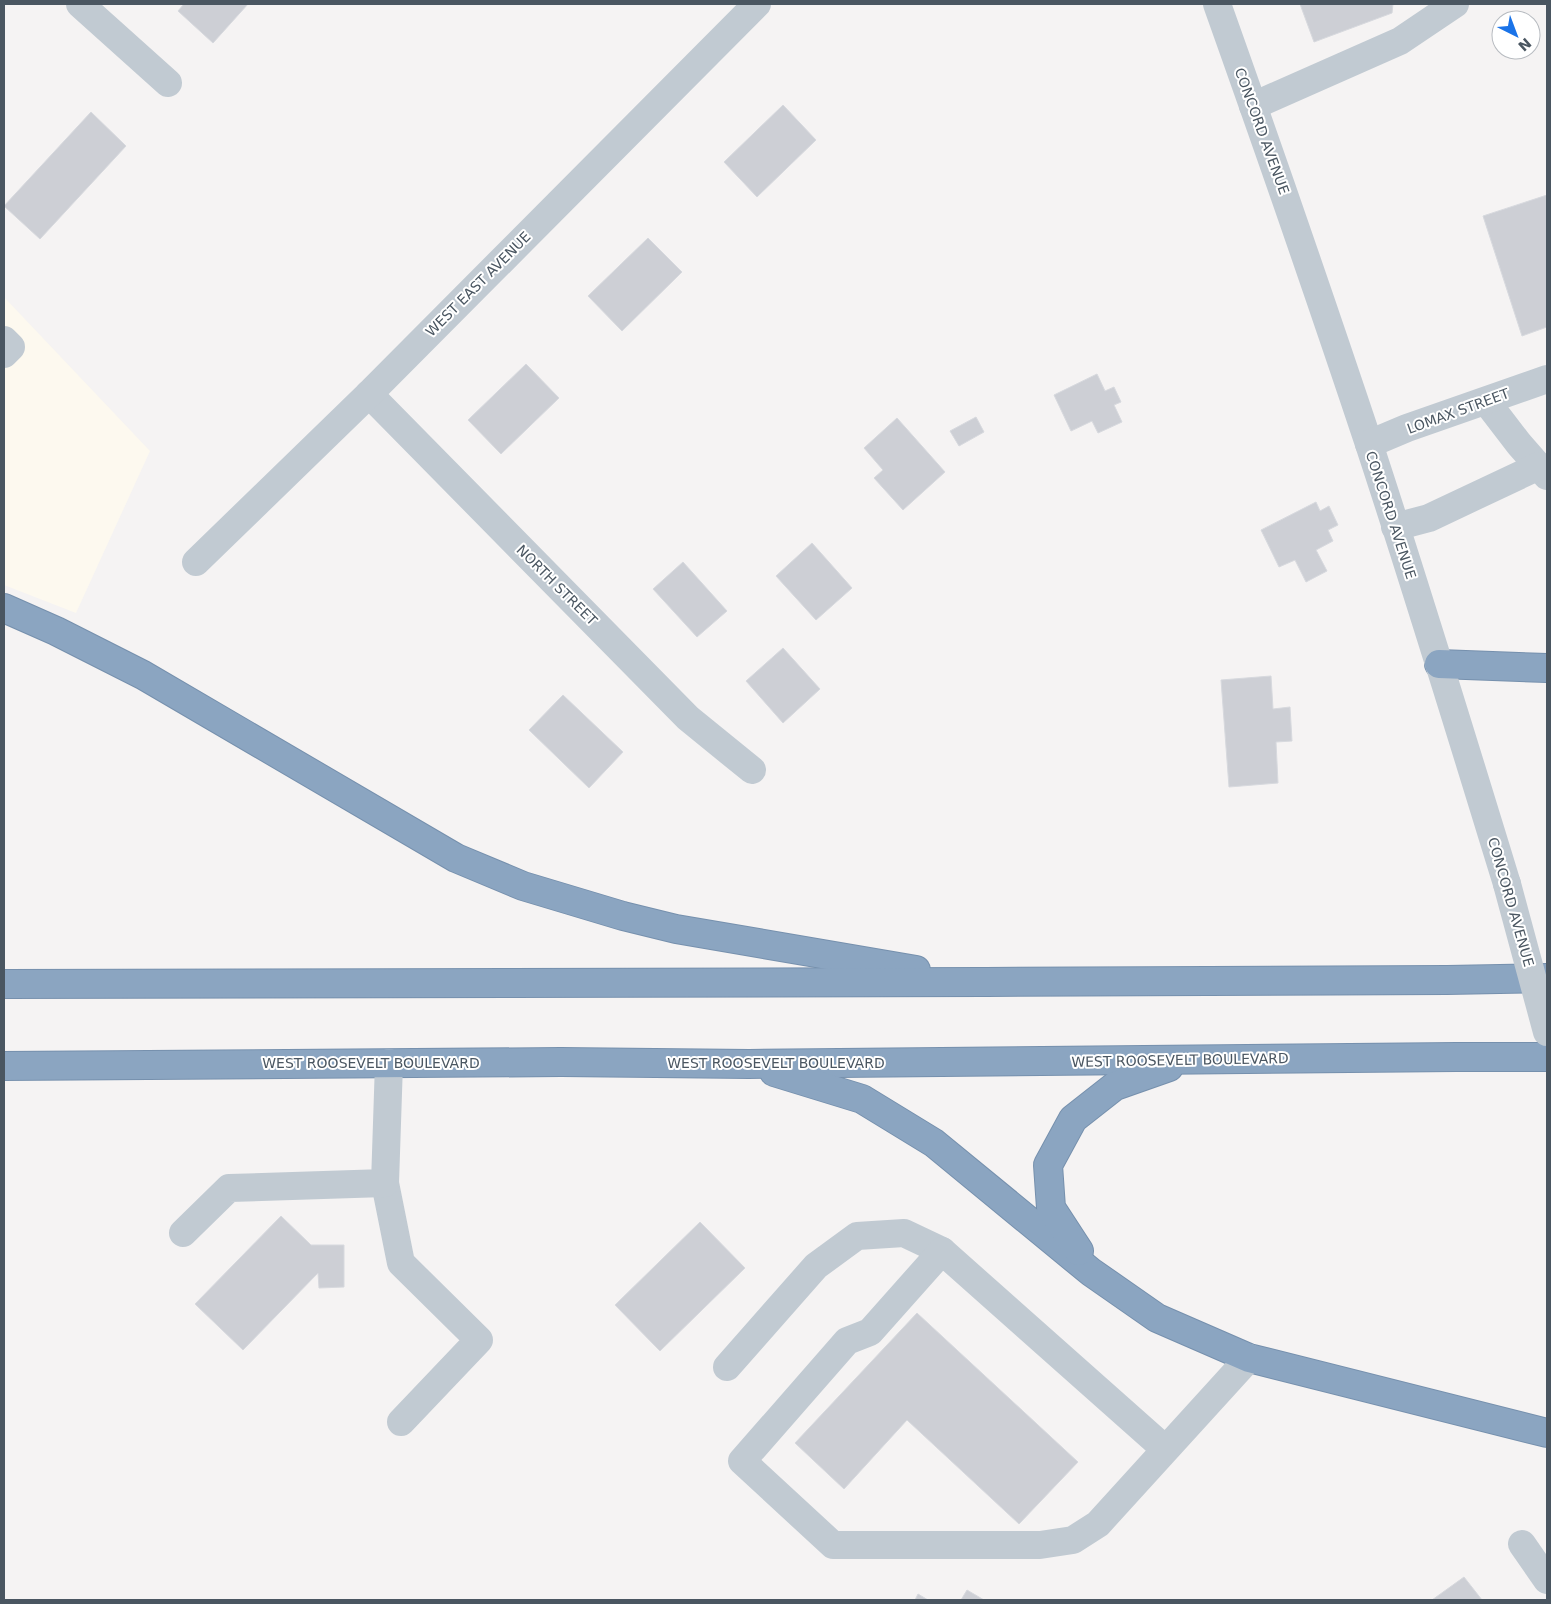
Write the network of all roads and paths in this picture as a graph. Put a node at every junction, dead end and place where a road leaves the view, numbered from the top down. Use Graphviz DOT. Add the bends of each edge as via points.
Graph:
graph roads {
  1 [pos="80,4"];
  2 [pos="757,4"];
  3 [pos="1217,4"];
  4 [pos="1455,4"];
  5 [pos="168,83"];
  6 [pos="1253,106"];
  7 [pos="4,340"];
  8 [pos="4,354"];
  9 [pos="1547,379"];
  10 [pos="369,394"];
  11 [pos="1486,401"];
  12 [pos="1369,444"];
  13 [pos="1543,471"];
  14 [pos="1396,527"];
  15 [pos="196,562"];
  16 [pos="4,608"];
  17 [pos="1439,664"];
  18 [pos="1547,668"];
  19 [pos="752,770"];
  20 [pos="1547,978"];
  21 [pos="986,982"];
  22 [pos="4,984"];
  23 [pos="1547,1032"];
  24 [pos="1547,1057"];
  25 [pos="1189,1060"];
  26 [pos="389,1063"];
  27 [pos="749,1064"];
  28 [pos="80,1065"];
  29 [pos="4,1066"];
  30 [pos="4,1082"];
  31 [pos="385,1184"];
  32 [pos="183,1233"];
  33 [pos="942,1251"];
  34 [pos="1091,1272"];
  35 [pos="1249,1358"];
  36 [pos="727,1367"];
  37 [pos="401,1422"];
  38 [pos="1547,1433"];
  39 [pos="1165,1449"];
  40 [pos="1522,1544"];
  41 [pos="1547,1580"];
  1 -- 5 [label="street"];
  2 -- 10 [label="street, WEST EAST AVENUE"];
  3 -- 6 [label="street, CONCORD AVENUE"];
  4 -- 6 [label="street" via="1400,41"];
  6 -- 12 [label="street, CONCORD AVENUE"];
  7 -- 8 [label="street" via="11,347"];
  9 -- 11 [label="street, LOMAX STREET"];
  10 -- 15 [label="street, WEST EAST AVENUE"];
  10 -- 19 [label="street, NORTH STREET" via="688,718"];
  11 -- 12 [label="street, LOMAX STREET"];
  11 -- 13 [label="street"];
  12 -- 14 [label="street, CONCORD AVENUE"];
  13 -- 14 [label="street" via="1429,518"];
  14 -- 17 [label="street, CONCORD AVENUE"];
  16 -- 21 [label="highway" via="143,675 456,858 523,886 676,928"];
  17 -- 18 [label="highway"];
  17 -- 23 [label="street, CONCORD AVENUE, bridge" via="1507,884"];
  20 -- 21 [label="highway"];
  21 -- 22 [label="highway"];
  24 -- 25 [label="highway, WEST ROOSEVELT BOULEVARD"];
  25 -- 27 [label="highway, WEST ROOSEVELT BOULEVARD"];
  25 -- 34 [label="highway" via="1115,1086 1073,1119 1048,1165 1051,1208"];
  26 -- 27 [label="highway, WEST ROOSEVELT BOULEVARD"];
  26 -- 28 [label="highway, WEST ROOSEVELT BOULEVARD"];
  26 -- 31 [label="street"];
  27 -- 34 [label="highway" via="862,1099 934,1143"];
  28 -- 29 [label="highway, WEST ROOSEVELT BOULEVARD"];
  28 -- 30 [label="highway"];
  31 -- 32 [label="street" via="229,1188"];
  31 -- 37 [label="street" via="401,1263 479,1340"];
  33 -- 36 [label="street" via="904,1233 857,1236 816,1266"];
  33 -- 39 [label="street"];
  33 -- 39 [label="street" via="870,1332 847,1341 742,1462 833,1544 1040,1544 1073,1540 1098,1524"];
  34 -- 35 [label="highway" via="1157,1318"];
  35 -- 38 [label="highway"];
  35 -- 39 [label="street"];
  40 -- 41 [label="street"];
}
